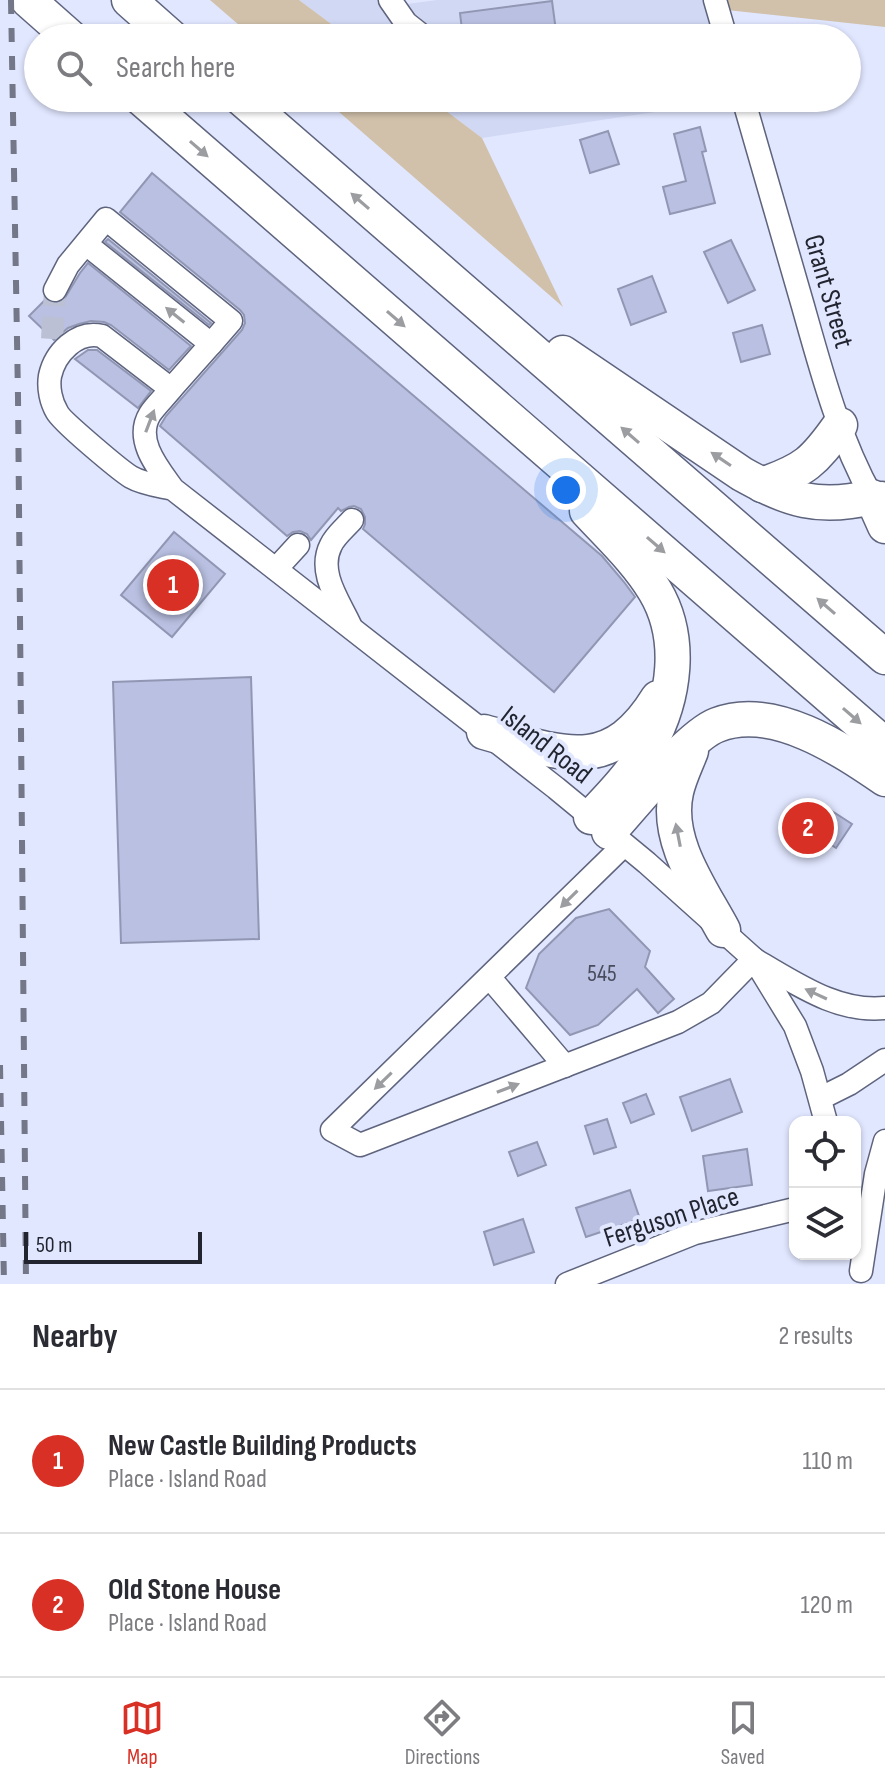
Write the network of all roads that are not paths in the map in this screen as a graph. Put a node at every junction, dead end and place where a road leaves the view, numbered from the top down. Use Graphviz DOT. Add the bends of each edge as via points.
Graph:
graph roads {
  1 [pos="129,0"];
  2 [pos="390,0"];
  3 [pos="715,0"];
  4 [pos="32,4"];
  5 [pos="55,24"];
  6 [pos="156,24"];
  7 [pos="407,24"];
  8 [pos="722,24"];
  9 [pos="157,112"];
  10 [pos="257,112"];
  11 [pos="747,112"];
  12 [pos="86,244"];
  13 [pos="419,252"];
  14 [pos="55,290"];
  15 [pos="52,339"];
  16 [pos="211,344"];
  17 [pos="443,360"];
  18 [pos="49,379"];
  19 [pos="171,389"];
  20 [pos="840,425"];
  21 [pos="762,485"];
  22 [pos="173,489"];
  23 [pos="881,505"];
  24 [pos="352,520"];
  25 [pos="298,545"];
  26 [pos="276,569"];
  27 [pos="352,629"];
  28 [pos="885,657"];
  29 [pos="671,677"];
  30 [pos="484,732"];
  31 [pos="696,739"];
  32 [pos="885,745"];
  33 [pos="885,779"];
  34 [pos="608,831"];
  35 [pos="723,930"];
  36 [pos="754,959"];
  37 [pos="490,978"];
  38 [pos="885,1008"];
  39 [pos="885,1060"];
  40 [pos="565,1066"];
  41 [pos="821,1098"];
  42 [pos="825,1116"];
  43 [pos="885,1141"];
  44 [pos="789,1210"];
  45 [pos="862,1277"];
  46 [pos="567,1284"];
  1 -- 6 [label="highway"];
  2 -- 7 [label="street"];
  3 -- 8 [label="street"];
  4 -- 5 [label="highway"];
  9 -- 17 [label="highway, one-way"];
  13 -- 10 [label="highway, one-way"];
  11 -- 20 [label="street, Grant Street"];
  12 -- 14 [label="street"];
  16 -- 12 [label="street, one-way"];
  12 -- 16 [label="street" via="106,219 111,223 231,321"];
  21 -- 13 [label="highway, one-way"];
  28 -- 13 [label="highway, one-way"];
  15 -- 18 [label="street"];
  16 -- 19 [label="street"];
  17 -- 29 [label="highway" via="648,580 670,625"];
  17 -- 32 [label="highway, one-way"];
  18 -- 19 [label="street" via="63,350 75,339 95,334"];
  18 -- 22 [label="street" via="58,415 132,478"];
  22 -- 19 [label="street, one-way" via="144,439 148,416"];
  20 -- 21 [label="highway" via="798,472"];
  20 -- 23 [label="street, Grant Street" via="860,476"];
  21 -- 23 [label="highway" via="792,498"];
  22 -- 26 [label="street, Island Road"];
  24 -- 27 [label="street" via="326,559 327,575"];
  25 -- 26 [label="street"];
  26 -- 27 [label="street, Island Road"];
  27 -- 30 [label="street, Island Road"];
  29 -- 30 [label="highway" via="633,729 596,751 562,752"];
  29 -- 34 [label="highway" via="649,745 612,794"];
  30 -- 34 [label="street, Island Road"];
  31 -- 33 [label="highway" via="715,725 742,719 772,721 850,755"];
  31 -- 34 [label="highway"];
  35 -- 31 [label="highway, one-way" via="676,832 676,793"];
  34 -- 35 [label="street, Island Road"];
  34 -- 37 [label="street, one-way"];
  35 -- 36 [label="street, Island Road"];
  38 -- 36 [label="street, one-way" via="834,1002"];
  36 -- 40 [label="street" via="711,1003 678,1022"];
  36 -- 41 [label="street, Island Road" via="795,1026"];
  37 -- 40 [label="street"];
  37 -- 40 [label="street, one-way" via="332,1130 360,1145"];
  39 -- 41 [label="street"];
  41 -- 42 [label="street, Island Road"];
  43 -- 45 [label="street"];
  44 -- 46 [label="street, Ferguson Place" via="695,1233"];
}
